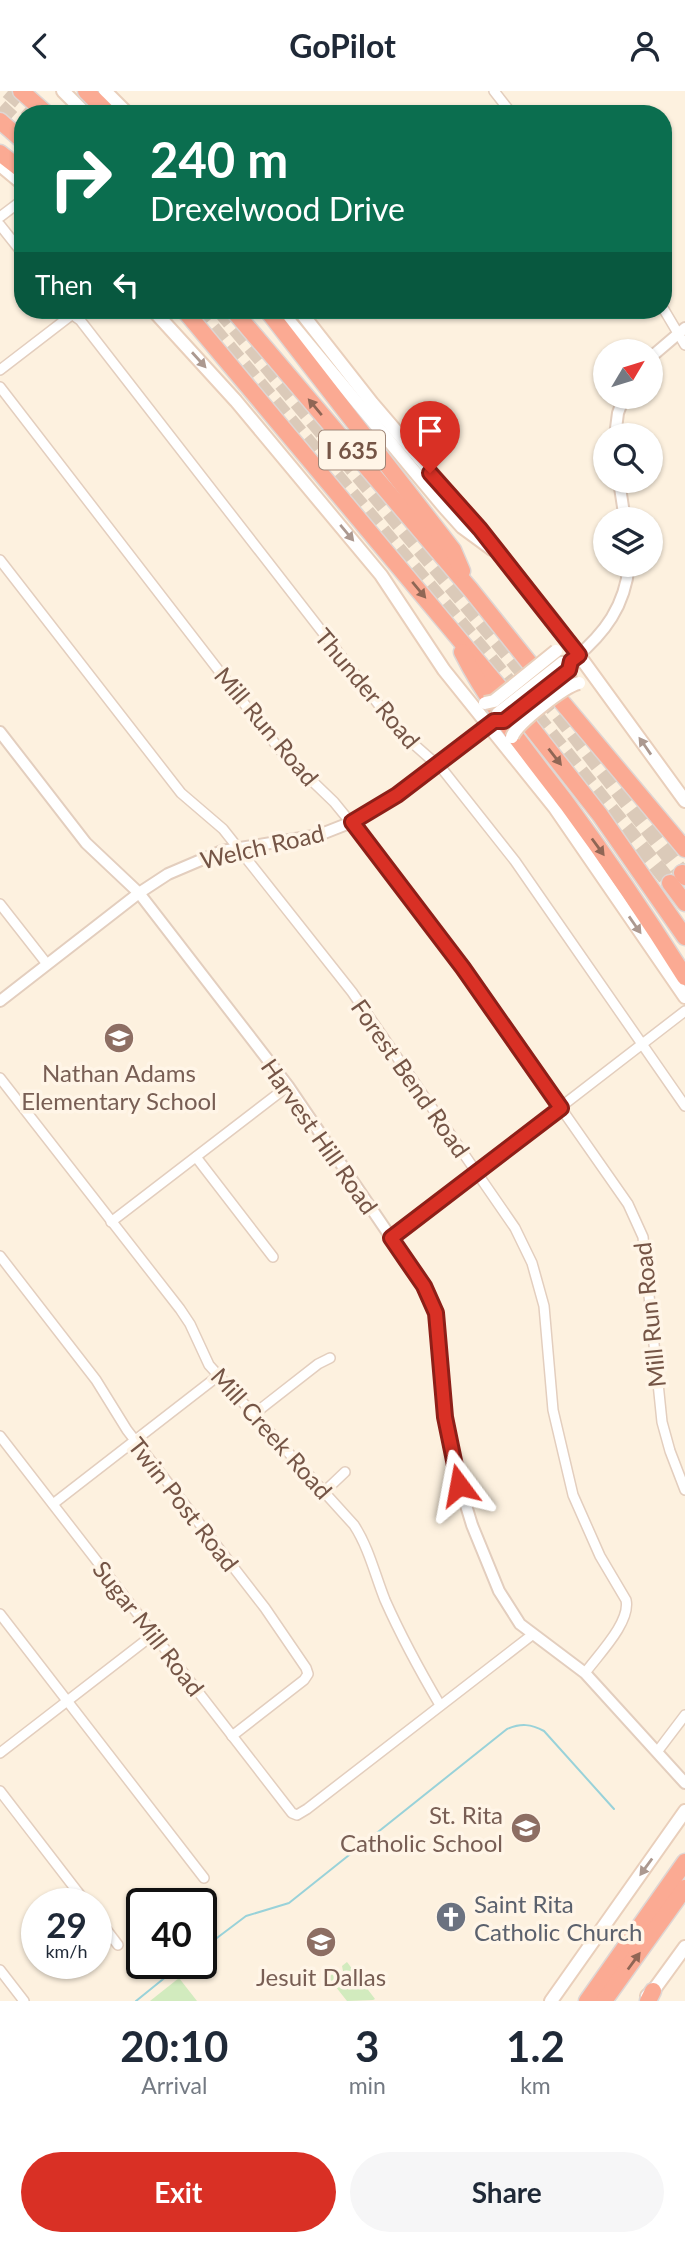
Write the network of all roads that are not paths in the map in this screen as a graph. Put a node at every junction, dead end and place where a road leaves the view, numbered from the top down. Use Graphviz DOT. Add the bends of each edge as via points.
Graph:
graph roads {
  1 [pos="21,91"];
  2 [pos="62,91"];
  3 [pos="86,91"];
  4 [pos="106,91"];
  5 [pos="494,91"];
  6 [pos="37,105"];
  7 [pos="77,105"];
  8 [pos="100,105"];
  9 [pos="119,105"];
  10 [pos="505,105"];
  11 [pos="0,121"];
  12 [pos="14,133"];
  13 [pos="0,153"];
  14 [pos="14,164"];
  15 [pos="0,165"];
  16 [pos="14,177"];
  17 [pos="14,206"];
  18 [pos="0,217"];
  19 [pos="0,225"];
  20 [pos="14,243"];
  21 [pos="62,319"];
  22 [pos="79,319"];
  23 [pos="161,319"];
  24 [pos="185,319"];
  25 [pos="192,319"];
  26 [pos="241,319"];
  27 [pos="278,319"];
  28 [pos="279,319"];
  29 [pos="306,319"];
  30 [pos="199,327"];
  31 [pos="681,331"];
  32 [pos="685,345"];
  33 [pos="663,347"];
  34 [pos="1,367"];
  35 [pos="0,387"];
  36 [pos="498,553"];
  37 [pos="0,560"];
  38 [pos="626,577"];
  39 [pos="471,590"];
  40 [pos="554,621"];
  41 [pos="450,628"];
  42 [pos="575,658"];
  43 [pos="457,687"];
  44 [pos="613,702"];
  45 [pos="491,723"];
  46 [pos="0,732"];
  47 [pos="511,752"];
  48 [pos="437,765"];
  49 [pos="685,801"];
  50 [pos="352,822"];
  51 [pos="238,847"];
  52 [pos="685,849"];
  53 [pos="640,872"];
  54 [pos="679,878"];
  55 [pos="139,893"];
  56 [pos="685,903"];
  57 [pos="0,904"];
  58 [pos="685,937"];
  59 [pos="685,957"];
  60 [pos="47,964"];
  61 [pos="685,977"];
  62 [pos="685,997"];
  63 [pos="0,1001"];
  64 [pos="685,1011"];
  65 [pos="642,1044"];
  66 [pos="0,1077"];
  67 [pos="288,1086"];
  68 [pos="685,1107"];
  69 [pos="561,1108"];
  70 [pos="196,1157"];
  71 [pos="478,1173"];
  72 [pos="111,1222"];
  73 [pos="391,1238"];
  74 [pos="0,1256"];
  75 [pos="274,1257"];
  76 [pos="330,1359"];
  77 [pos="218,1375"];
  78 [pos="254,1414"];
  79 [pos="0,1436"];
  80 [pos="135,1439"];
  81 [pos="345,1472"];
  82 [pos="685,1490"];
  83 [pos="324,1492"];
  84 [pos="53,1504"];
  85 [pos="0,1614"];
  86 [pos="154,1635"];
  87 [pos="532,1635"];
  88 [pos="585,1673"];
  89 [pos="67,1701"];
  90 [pos="440,1705"];
  91 [pos="685,1714"];
  92 [pos="232,1736"];
  93 [pos="656,1752"];
  94 [pos="0,1753"];
  95 [pos="685,1783"];
  96 [pos="0,1791"];
  97 [pos="685,1811"];
  98 [pos="685,1847"];
  99 [pos="685,1862"];
  100 [pos="204,1878"];
  101 [pos="75,1888"];
  102 [pos="685,1888"];
  103 [pos="685,1899"];
  104 [pos="658,1900"];
  105 [pos="663,1920"];
  106 [pos="112,1937"];
  107 [pos="118,1945"];
  108 [pos="685,1947"];
  109 [pos="0,1970"];
  110 [pos="554,1997"];
  111 [pos="647,1998"];
  112 [pos="23,2001"];
  113 [pos="546,2001"];
  114 [pos="587,2001"];
  115 [pos="604,2001"];
  1 -- 6 [label="highway"];
  2 -- 7 [label="main road"];
  3 -- 8 [label="highway"];
  4 -- 9 [label="main road"];
  5 -- 10 [label="street"];
  11 -- 12 [label="highway"];
  13 -- 14 [label="highway"];
  15 -- 16 [label="main road"];
  17 -- 18 [label="street"];
  19 -- 20 [label="street"];
  21 -- 34 [label="street"];
  22 -- 48 [label="street, Thunder Road" via="400,732"];
  23 -- 43 [label="main road, one-way" via="381,575"];
  24 -- 30 [label="highway"];
  25 -- 30 [label="highway, I 635"];
  39 -- 26 [label="highway, I 635, one-way"];
  27 -- 39 [label="highway" via="453,550"];
  28 -- 36 [label="main road" via="444,507 477,540"];
  29 -- 36 [label="main road"];
  30 -- 41 [label="highway, I 635, one-way"];
  31 -- 32 [label="street"];
  31 -- 33 [label="street"];
  35 -- 50 [label="street, Mill Run Road" via="280,750"];
  36 -- 40 [label="main road"];
  37 -- 51 [label="street, Forest Bend Road" via="181,793"];
  38 -- 42 [label="street, Welch Road" via="619,606 600,636"];
  39 -- 52 [label="highway, I 635"];
  40 -- 42 [label="main road"];
  40 -- 43 [label="main road, bridge" via="556,651 494,701 469,698"];
  41 -- 53 [label="highway, I 635, one-way"];
  41 -- 61 [label="highway, one-way" via="473,674 520,744 614,869"];
  42 -- 44 [label="main road"];
  42 -- 45 [label="street, Welch Road, bridge" via="551,670"];
  43 -- 45 [label="main road"];
  44 -- 47 [label="main road, bridge" via="594,687 579,683 568,687 519,725"];
  49 -- 44 [label="main road, one-way"];
  45 -- 47 [label="main road"];
  45 -- 48 [label="street, Welch Road"];
  46 -- 55 [label="street, Harvest Hill Road" via="86,843"];
  47 -- 62 [label="main road, one-way"];
  48 -- 50 [label="street, Welch Road"];
  48 -- 65 [label="street, Thunder Road" via="515,861"];
  50 -- 51 [label="street, Welch Road" via="319,835"];
  50 -- 69 [label="street, Mill Run Road"];
  51 -- 55 [label="street, Welch Road" via="184,865"];
  51 -- 71 [label="street, Forest Bend Road" via="366,1011"];
  53 -- 58 [label="highway, I 635"];
  53 -- 59 [label="highway" via="651,907"];
  54 -- 56 [label="highway"];
  55 -- 60 [label="street, Welch Road"];
  55 -- 67 [label="street, Harvest Hill Road"];
  57 -- 60 [label="street"];
  60 -- 63 [label="street, Welch Road"];
  64 -- 65 [label="street"];
  65 -- 68 [label="street, Thunder Road"];
  65 -- 69 [label="street"];
  66 -- 72 [label="street, Mill Creek Road"];
  67 -- 70 [label="street"];
  67 -- 73 [label="street, Harvest Hill Road"];
  69 -- 71 [label="street"];
  69 -- 82 [label="street, Mill Run Road" via="628,1204 643,1237 662,1422"];
  70 -- 72 [label="street"];
  70 -- 75 [label="street"];
  71 -- 73 [label="street"];
  71 -- 88 [label="street, Forest Bend Road" via="532,1263 544,1306 553,1410 573,1495 628,1608"];
  72 -- 77 [label="street, Mill Creek Road" via="190,1324"];
  73 -- 87 [label="street, Harvest Hill Road" via="424,1286 436,1313 447,1430 472,1525 509,1610"];
  74 -- 80 [label="street, Twin Post Road" via="96,1380"];
  76 -- 78 [label="street"];
  77 -- 78 [label="street, Mill Creek Road"];
  77 -- 80 [label="street"];
  78 -- 83 [label="street, Mill Creek Road"];
  79 -- 84 [label="street, Sugar Mill Road"];
  80 -- 84 [label="street"];
  80 -- 92 [label="street, Twin Post Road" via="265,1608 308,1674"];
  81 -- 83 [label="street"];
  83 -- 90 [label="street, Mill Creek Road" via="361,1536 403,1639"];
  84 -- 86 [label="street, Sugar Mill Road"];
  85 -- 89 [label="street"];
  86 -- 89 [label="street"];
  86 -- 92 [label="street, Sugar Mill Road"];
  87 -- 88 [label="street, Harvest Hill Road"];
  87 -- 90 [label="street"];
  88 -- 93 [label="street, Harvest Hill Road"];
  89 -- 94 [label="street"];
  89 -- 100 [label="street"];
  90 -- 92 [label="street, Sugar Mill Road" via="301,1814 292,1813"];
  91 -- 93 [label="street"];
  93 -- 95 [label="street, Harvest Hill Road"];
  96 -- 101 [label="street"];
  97 -- 110 [label="main road, one-way"];
  98 -- 104 [label="highway"];
  99 -- 104 [label="highway"];
  102 -- 105 [label="highway"];
  103 -- 105 [label="highway"];
  104 -- 114 [label="highway"];
  115 -- 105 [label="highway, one-way"];
  106 -- 107 [label="street"];
  108 -- 111 [label="main road"];
  109 -- 112 [label="street"];
  110 -- 113 [label="main road"];
}
